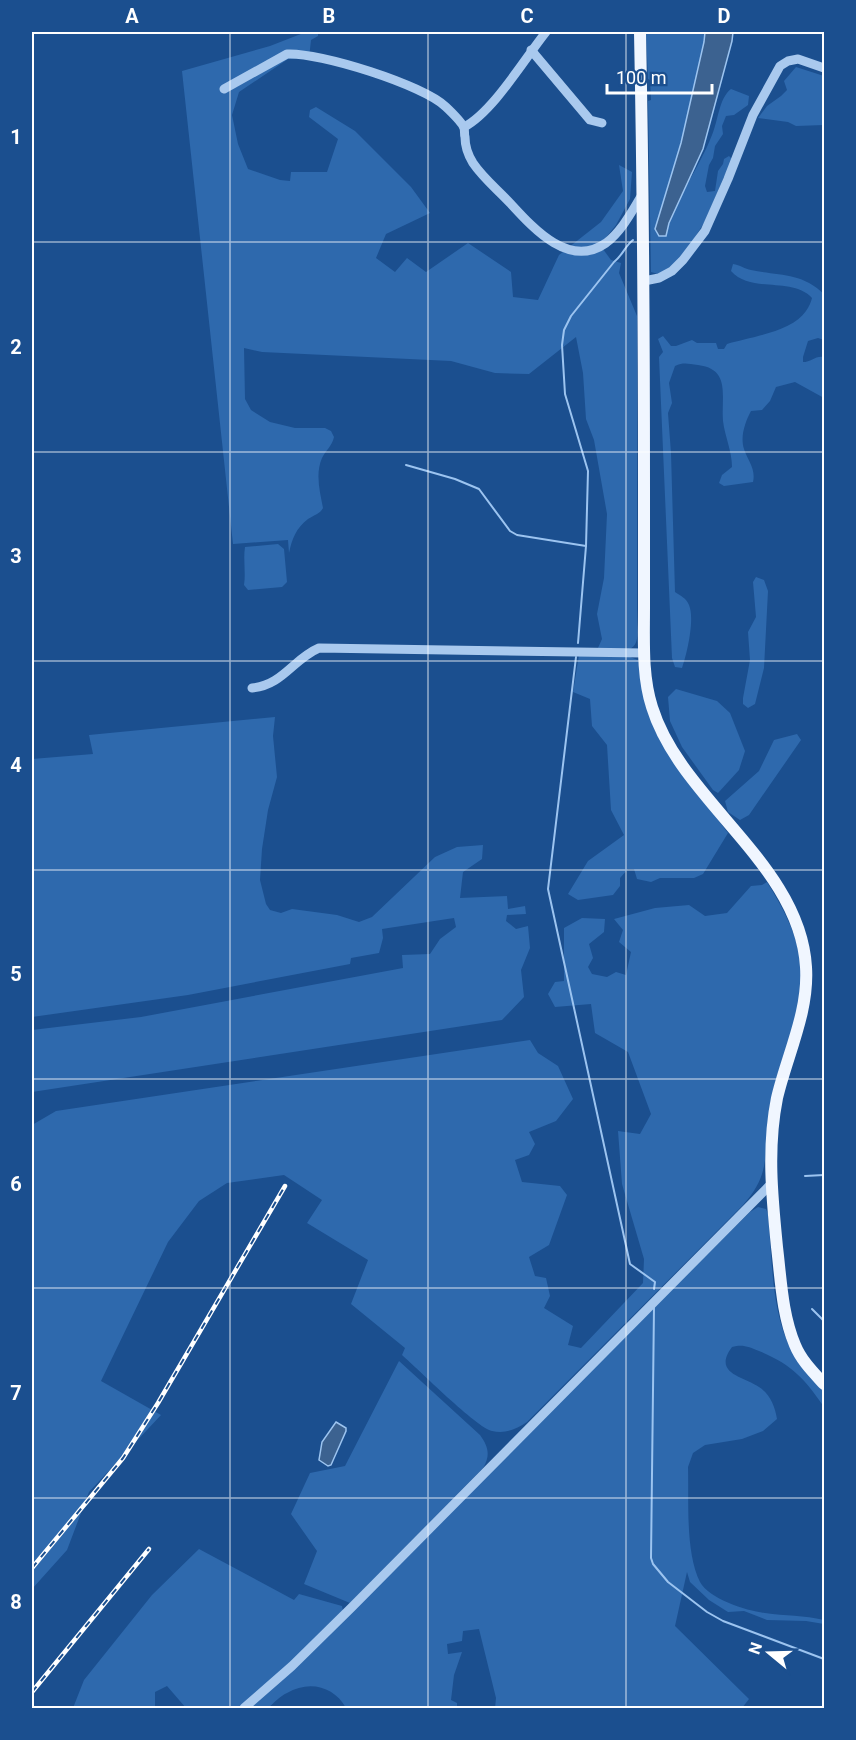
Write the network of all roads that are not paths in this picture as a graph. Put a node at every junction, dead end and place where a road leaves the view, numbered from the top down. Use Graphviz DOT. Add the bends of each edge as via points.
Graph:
graph roads {
  1 [pos="546,32"];
  2 [pos="640,32"];
  3 [pos="531,50"];
  4 [pos="825,68"];
  5 [pos="224,89"];
  6 [pos="602,123"];
  7 [pos="464,127"];
  8 [pos="643,193"];
  9 [pos="644,281"];
  10 [pos="644,653"];
  11 [pos="252,688"];
  12 [pos="771,1184"];
  13 [pos="825,1384"];
  14 [pos="244,1708"];
  1 -- 3 [label="street"];
  2 -- 8 [label="main road"];
  3 -- 6 [label="street" via="590,120"];
  3 -- 7 [label="street" via="488,106"];
  4 -- 9 [label="street" via="798,59 780,66 753,115 705,231 672,271"];
  5 -- 7 [label="street" via="287,54 312,55 399,82 437,100"];
  7 -- 8 [label="street" via="467,150 482,175 540,234 566,249 580,251 605,243 626,221"];
  8 -- 9 [label="main road"];
  9 -- 10 [label="main road"];
  10 -- 11 [label="street" via="323,647 308,654 274,682"];
  10 -- 12 [label="main road" via="651,706 661,730 693,780 771,879 789,909 803,945 807,968 805,994 773,1121"];
  12 -- 13 [label="main road" via="787,1321 796,1348"];
  12 -- 14 [label="street" via="345,1614"];
}
